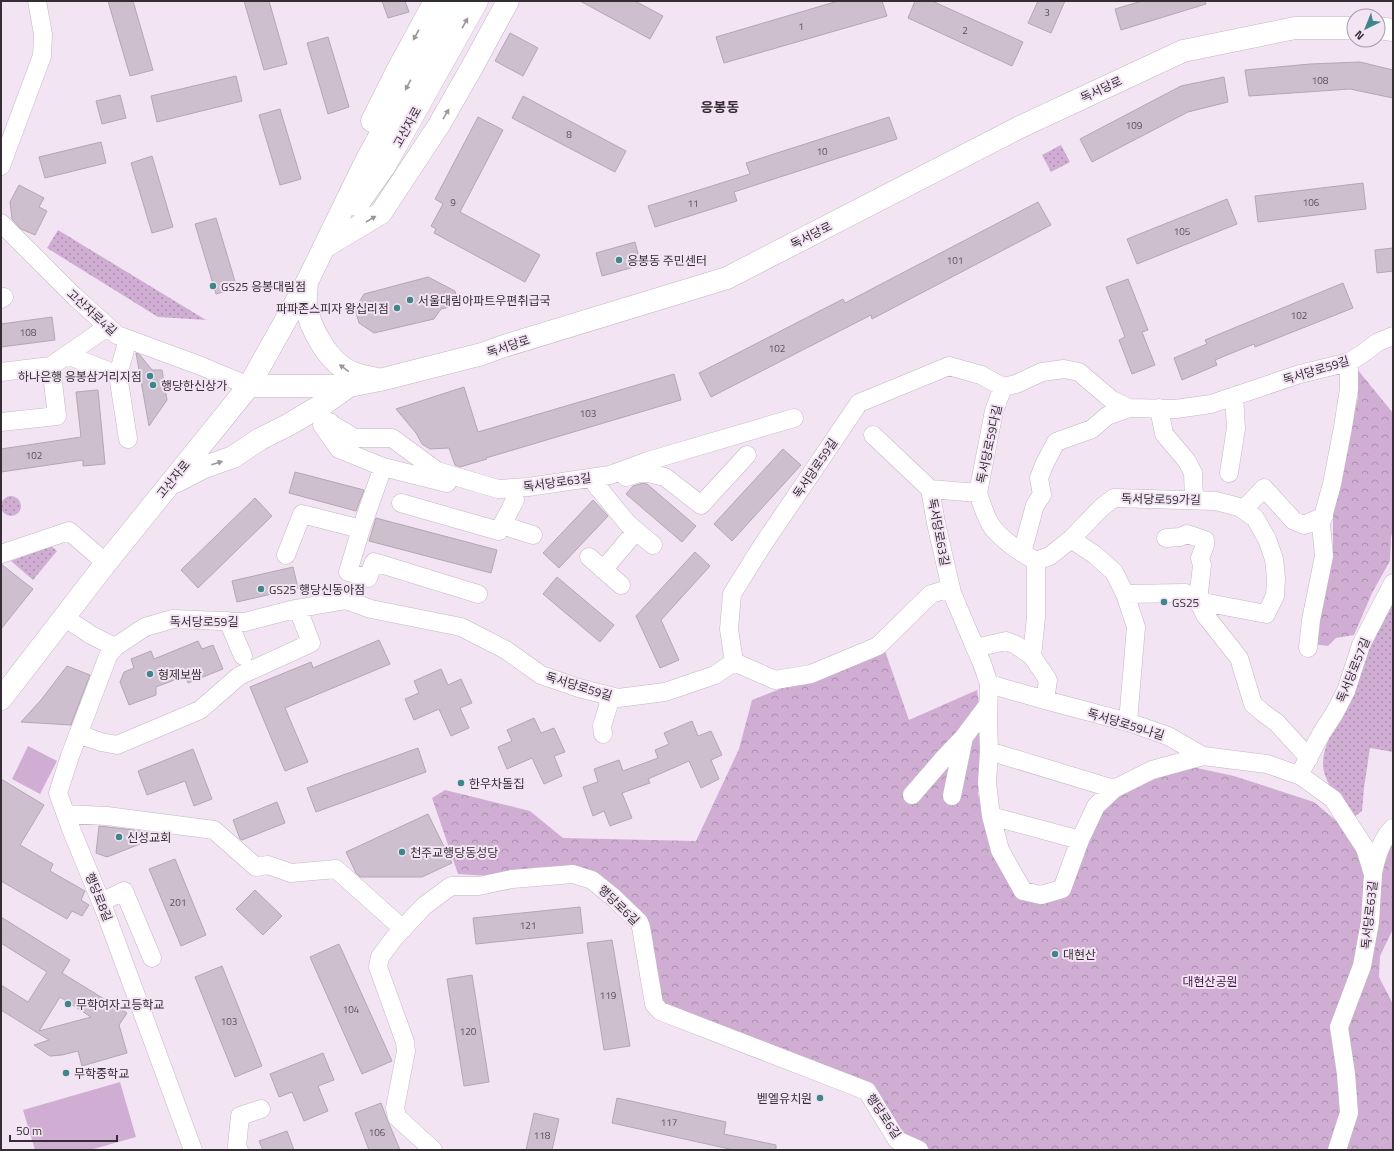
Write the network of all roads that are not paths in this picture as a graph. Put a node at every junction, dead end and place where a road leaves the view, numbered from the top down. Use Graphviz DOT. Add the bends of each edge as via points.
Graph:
graph roads {
  1 [pos="37,1"];
  2 [pos="435,1"];
  3 [pos="453,1"];
  4 [pos="477,1"];
  5 [pos="508,1"];
  6 [pos="1346,28"];
  7 [pos="375,164"];
  8 [pos="1,166"];
  9 [pos="1,223"];
  10 [pos="326,246"];
  11 [pos="307,282"];
  12 [pos="107,327"];
  13 [pos="1393,336"];
  14 [pos="128,339"];
  15 [pos="67,355"];
  16 [pos="1349,362"];
  17 [pos="51,366"];
  18 [pos="1,372"];
  19 [pos="118,375"];
  20 [pos="380,380"];
  21 [pos="249,386"];
  22 [pos="349,386"];
  23 [pos="1003,387"];
  24 [pos="1234,396"];
  25 [pos="1129,408"];
  26 [pos="1159,408"];
  27 [pos="794,418"];
  28 [pos="1,422"];
  29 [pos="873,435"];
  30 [pos="128,439"];
  31 [pos="747,455"];
  32 [pos="383,467"];
  33 [pos="1229,473"];
  34 [pos="169,485"];
  35 [pos="596,485"];
  36 [pos="930,489"];
  37 [pos="978,493"];
  38 [pos="515,500"];
  39 [pos="1194,500"];
  40 [pos="401,503"];
  41 [pos="1243,510"];
  42 [pos="1324,516"];
  43 [pos="502,524"];
  44 [pos="361,530"];
  45 [pos="636,531"];
  46 [pos="533,535"];
  47 [pos="1166,538"];
  48 [pos="1071,539"];
  49 [pos="653,545"];
  50 [pos="1,554"];
  51 [pos="286,554"];
  52 [pos="589,557"];
  53 [pos="1029,557"];
  54 [pos="106,563"];
  55 [pos="603,570"];
  56 [pos="1393,583"];
  57 [pos="621,585"];
  58 [pos="951,588"];
  59 [pos="478,594"];
  60 [pos="1125,594"];
  61 [pos="1198,601"];
  62 [pos="298,608"];
  63 [pos="64,617"];
  64 [pos="228,621"];
  65 [pos="115,647"];
  66 [pos="975,648"];
  67 [pos="1308,648"];
  68 [pos="243,656"];
  69 [pos="1032,656"];
  70 [pos="734,662"];
  71 [pos="989,684"];
  72 [pos="611,697"];
  73 [pos="1,699"];
  74 [pos="1045,700"];
  75 [pos="988,705"];
  76 [pos="1128,722"];
  77 [pos="78,734"];
  78 [pos="603,734"];
  79 [pos="964,737"];
  80 [pos="989,751"];
  81 [pos="1203,756"];
  82 [pos="1309,758"];
  83 [pos="1301,776"];
  84 [pos="1114,789"];
  85 [pos="912,795"];
  86 [pos="952,796"];
  87 [pos="66,814"];
  88 [pos="991,816"];
  89 [pos="1393,828"];
  90 [pos="1080,840"];
  91 [pos="1373,874"];
  92 [pos="101,902"];
  93 [pos="403,929"];
  94 [pos="152,958"];
  95 [pos="261,1109"];
  96 [pos="193,1150"];
  97 [pos="239,1150"];
  98 [pos="433,1150"];
  99 [pos="919,1150"];
  100 [pos="1337,1150"];
  1 -- 8 [label="street" via="43,34 42,56"];
  2 -- 10 [label="main road, one-way" via="336,188"];
  3 -- 7 [label="main road, 고산자로, one-way"];
  7 -- 4 [label="main road, 고산자로, one-way"];
  10 -- 5 [label="main road, one-way" via="381,213 439,125"];
  6 -- 20 [label="main road, 독서당로" via="1295,28 1183,51 1018,128 727,278 482,354"];
  7 -- 10 [label="main road, 고산자로"];
  9 -- 12 [label="street, 고산자로4길"];
  10 -- 11 [label="main road, 고산자로"];
  20 -- 11 [label="main road, one-way" via="352,373 334,360 321,343 308,313"];
  11 -- 21 [label="main road, 고산자로"];
  12 -- 14 [label="street, 고산자로4길"];
  12 -- 15 [label="street"];
  13 -- 16 [label="street, 독서당로59길" via="1378,342"];
  14 -- 19 [label="street"];
  14 -- 21 [label="street, 고산자로4길"];
  15 -- 17 [label="street"];
  15 -- 19 [label="street"];
  16 -- 24 [label="street, 독서당로59길" via="1300,374"];
  16 -- 42 [label="street" via="1349,389 1343,427"];
  17 -- 18 [label="street"];
  17 -- 28 [label="street" via="57,416"];
  19 -- 30 [label="street"];
  20 -- 22 [label="main road, 독서당로"];
  21 -- 22 [label="main road, 독서당로"];
  21 -- 34 [label="main road, 고산자로"];
  34 -- 22 [label="main road, one-way" via="196,470 233,457"];
  23 -- 25 [label="street, 독서당로59길" via="1042,372 1064,369 1079,372 1112,400"];
  23 -- 37 [label="street, 독서당로59다길" via="994,411"];
  23 -- 70 [label="street, 독서당로59길" via="981,375 949,366 859,403 732,594 729,630"];
  24 -- 26 [label="street, 독서당로59길" via="1211,404 1176,409"];
  24 -- 33 [label="street" via="1236,428"];
  25 -- 26 [label="street, 독서당로59길"];
  25 -- 53 [label="street" via="1107,416 1092,429 1056,442 1039,478 1042,495 1035,505"];
  26 -- 39 [label="street" via="1164,434 1187,461 1193,473"];
  27 -- 32 [label="street, 독서당로63길" via="648,461 610,475 498,489 437,471 392,438 355,438 326,423 339,449"];
  29 -- 36 [label="street, 독서당로63길"];
  31 -- 35 [label="street" via="701,505 665,477 643,472"];
  32 -- 38 [label="street"];
  32 -- 44 [label="street"];
  34 -- 54 [label="main road, 고산자로"];
  35 -- 38 [label="street"];
  35 -- 45 [label="street"];
  36 -- 37 [label="street"];
  36 -- 58 [label="street, 독서당로63길"];
  37 -- 53 [label="street, 독서당로59다길" via="993,528"];
  38 -- 43 [label="street"];
  39 -- 41 [label="street, 독서당로59가길" via="1216,500"];
  39 -- 48 [label="street, 독서당로59가길" via="1114,498"];
  40 -- 43 [label="street" via="499,531"];
  41 -- 42 [label="street" via="1264,488 1294,521 1304,525"];
  41 -- 61 [label="street, 독서당로59가길" via="1255,518 1267,539 1274,560 1275,596 1266,614"];
  42 -- 67 [label="street" via="1321,524 1324,556"];
  43 -- 46 [label="street"];
  44 -- 51 [label="street" via="302,514"];
  44 -- 59 [label="street" via="348,572 368,578 374,562"];
  45 -- 49 [label="street"];
  45 -- 55 [label="street"];
  47 -- 61 [label="street" via="1187,534 1205,540 1200,558 1202,565"];
  48 -- 53 [label="street" via="1050,556"];
  48 -- 60 [label="street" via="1114,572"];
  50 -- 54 [label="street" via="69,531"];
  52 -- 55 [label="street"];
  53 -- 69 [label="street" via="1036,617"];
  54 -- 63 [label="main road, 고산자로"];
  55 -- 57 [label="street"];
  56 -- 82 [label="street, 독서당로57길" via="1361,645 1346,691"];
  58 -- 66 [label="street, 독서당로63길"];
  58 -- 70 [label="street" via="931,594 878,646 810,674 775,680"];
  60 -- 61 [label="street" via="1185,593"];
  60 -- 76 [label="street" via="1136,627"];
  61 -- 82 [label="street" via="1205,615 1239,658 1253,704 1277,723"];
  62 -- 64 [label="street, 독서당로59길" via="245,622"];
  62 -- 72 [label="street, 독서당로59길" via="346,600 371,609 461,627 506,650 541,675"];
  62 -- 77 [label="street" via="312,648 238,676 200,710 121,751"];
  63 -- 65 [label="street"];
  63 -- 73 [label="main road, 고산자로"];
  64 -- 65 [label="street, 독서당로59길" via="173,619 145,627"];
  64 -- 68 [label="street"];
  65 -- 77 [label="street, 행당로8길" via="108,656"];
  66 -- 69 [label="street" via="1006,641"];
  66 -- 71 [label="street, 독서당로63길"];
  69 -- 74 [label="street" via="1048,680"];
  70 -- 72 [label="street, 독서당로59길" via="715,675 665,692"];
  71 -- 74 [label="street, 독서당로59나길"];
  71 -- 75 [label="street, 독서당로63길"];
  72 -- 78 [label="street" via="602,726"];
  74 -- 76 [label="street, 독서당로59나길"];
  75 -- 79 [label="street"];
  75 -- 80 [label="street, 독서당로63길"];
  76 -- 81 [label="street, 독서당로59나길" via="1168,736"];
  77 -- 87 [label="street, 행당로8길" via="58,793"];
  79 -- 85 [label="street"];
  79 -- 86 [label="street"];
  80 -- 84 [label="street"];
  80 -- 88 [label="street, 독서당로63길" via="986,783"];
  81 -- 83 [label="street, 독서당로63길" via="1267,764"];
  81 -- 84 [label="street, 독서당로63길" via="1152,770"];
  82 -- 83 [label="street, 독서당로57길"];
  83 -- 91 [label="street, 독서당로63길" via="1332,799 1365,848"];
  84 -- 90 [label="street, 독서당로63길" via="1096,806"];
  87 -- 92 [label="street, 행당로8길"];
  87 -- 93 [label="street" via="107,816 214,830 256,867 268,865 292,873 336,869"];
  88 -- 90 [label="street"];
  88 -- 90 [label="street, 독서당로63길" via="1000,850 1023,891 1041,895 1062,889"];
  89 -- 91 [label="street" via="1387,833 1376,858"];
  91 -- 100 [label="street, 독서당로63길" via="1370,922 1362,966 1339,1027 1349,1113"];
  92 -- 94 [label="street" via="124,891"];
  92 -- 96 [label="street, 행당로8길"];
  93 -- 98 [label="street, 행당로6길" via="380,958 378,967 405,1042 406,1051 395,1108 397,1117"];
  93 -- 99 [label="street, 행당로6길" via="424,906 451,886 479,886 545,875 573,874 592,880 642,927 654,1004 660,1011 867,1091 897,1140"];
  95 -- 97 [label="street" via="240,1116 237,1146"];
}
